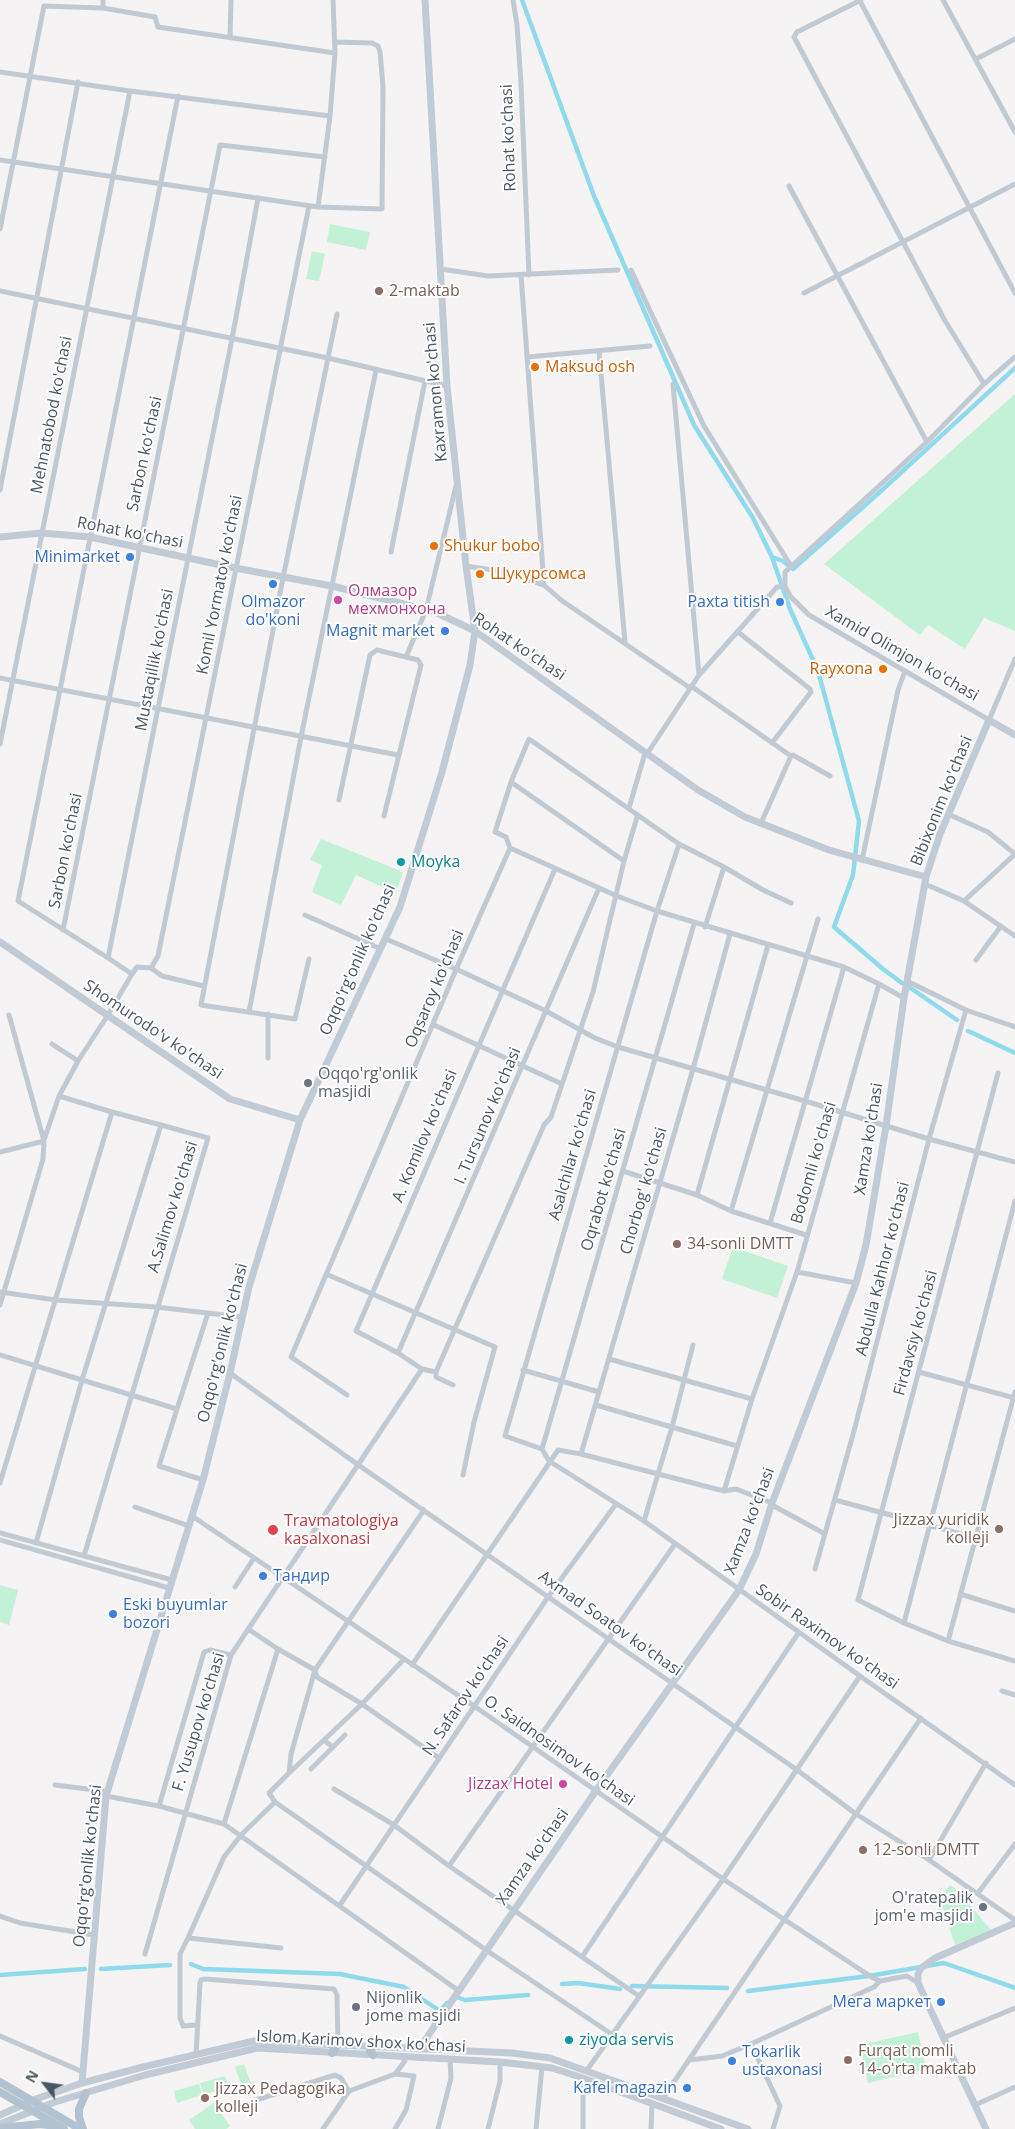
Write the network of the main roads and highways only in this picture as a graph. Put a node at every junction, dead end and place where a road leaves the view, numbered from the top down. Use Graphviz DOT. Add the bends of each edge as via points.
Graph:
graph roads {
  1 [pos="0,2082"];
  2 [pos="0,2092"];
  3 [pos="86,2093"];
  4 [pos="0,2128"];
  5 [pos="64,2129"];
  6 [pos="81,2129"];
  1 -- 6 [label="main road"];
  2 -- 5 [label="main road"];
  3 -- 6 [label="main road" via="79,2109"];
  4 -- 5 [label="main road" via="40,2124"];
}
